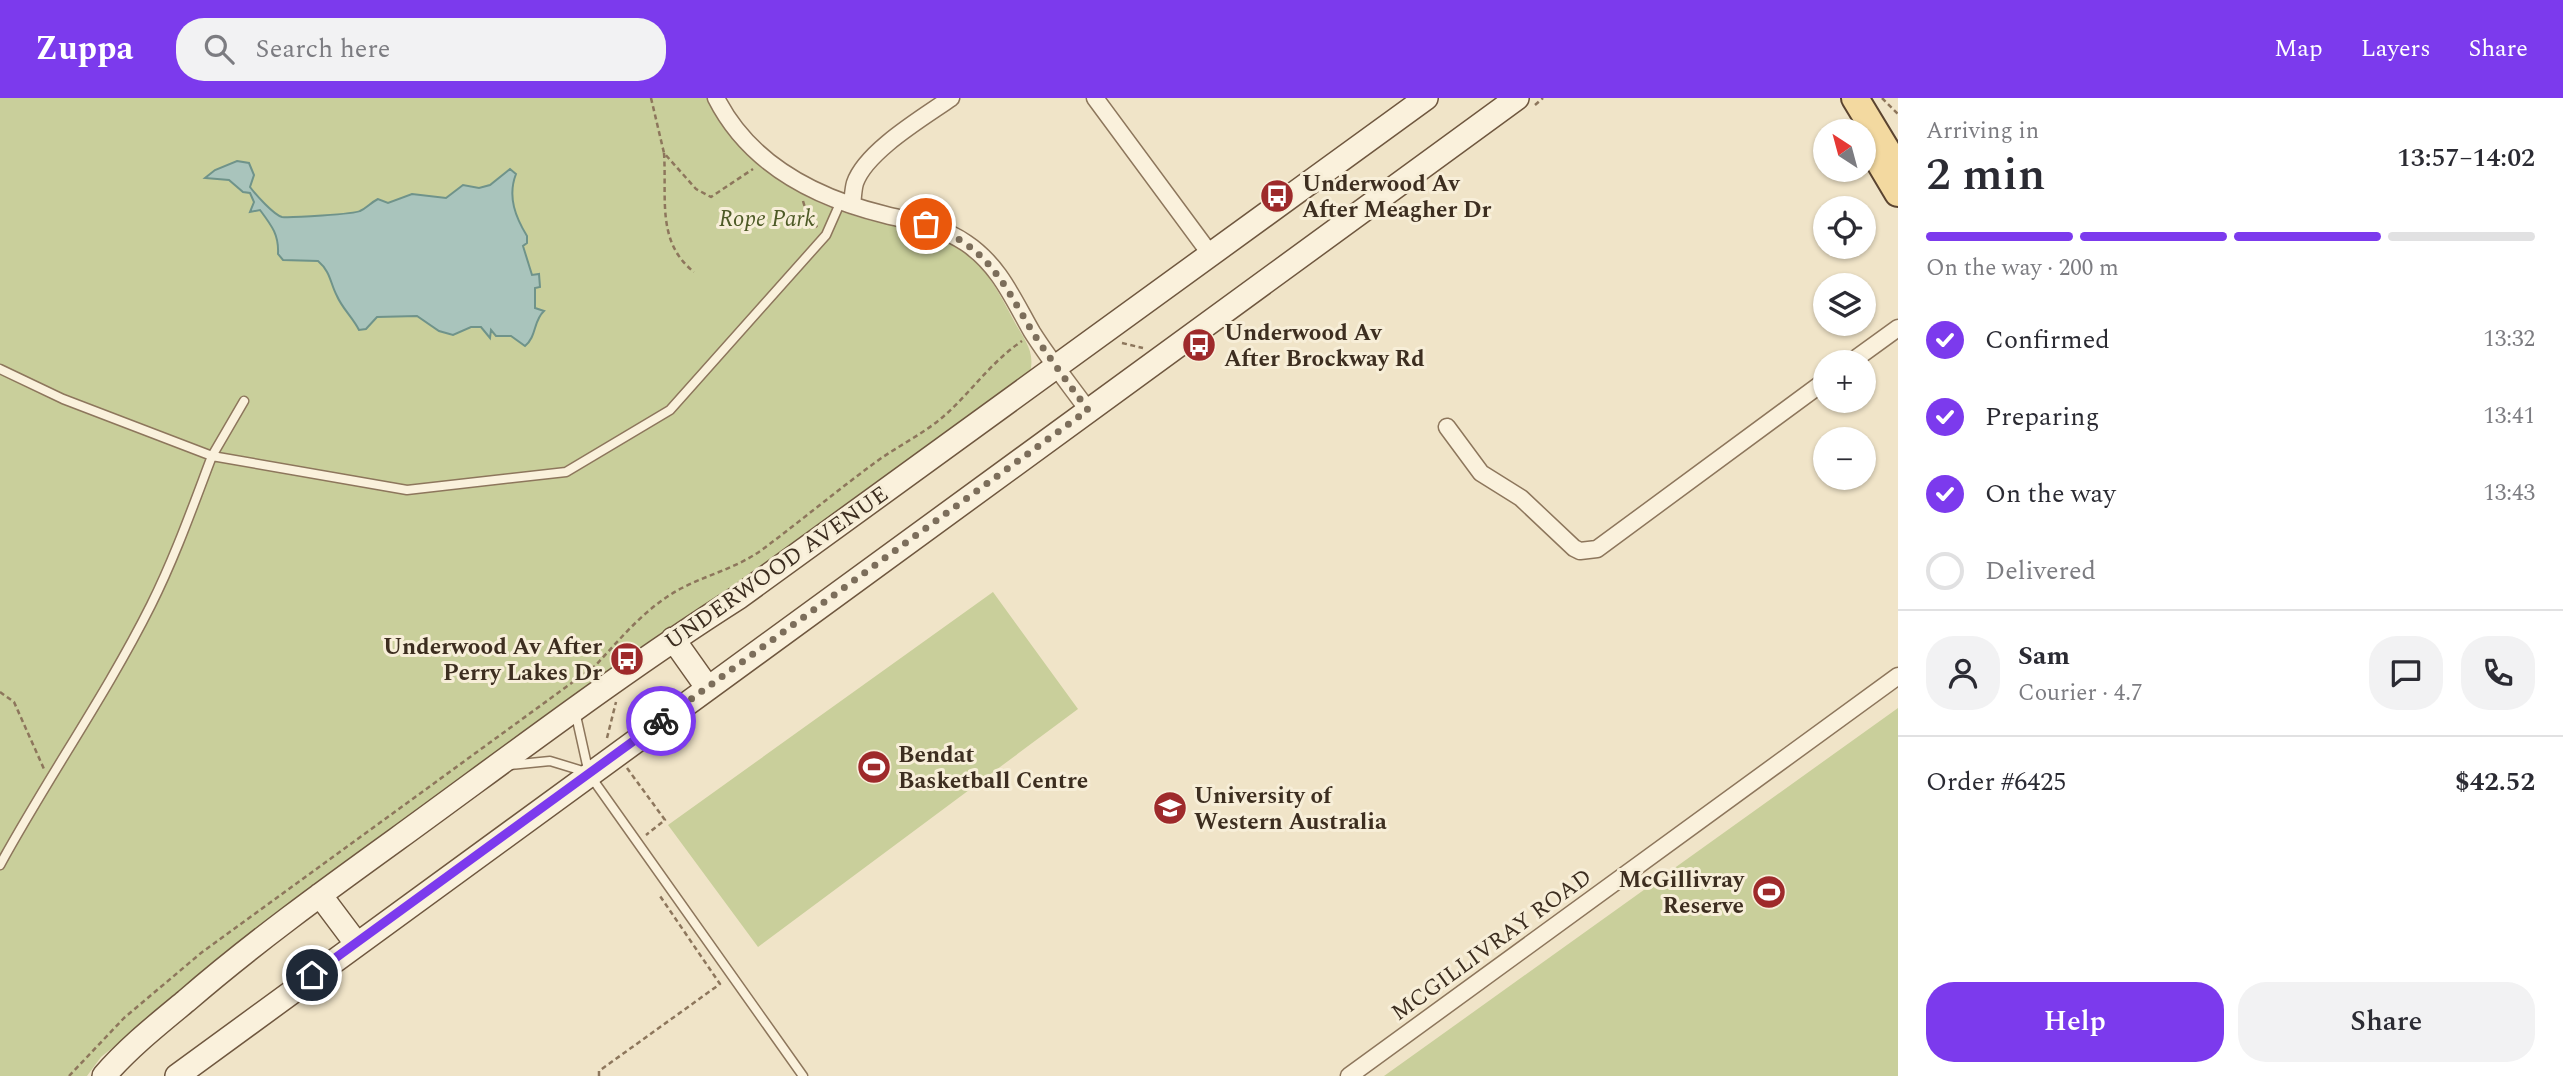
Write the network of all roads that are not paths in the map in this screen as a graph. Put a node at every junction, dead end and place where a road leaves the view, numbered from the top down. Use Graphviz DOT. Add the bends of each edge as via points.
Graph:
graph roads {
  1 [pos="716,98"];
  2 [pos="951,98"];
  3 [pos="1095,98"];
  4 [pos="1426,98"];
  5 [pos="1517,98"];
  6 [pos="1838,98"];
  7 [pos="1854,98"];
  8 [pos="1852,119"];
  9 [pos="1876,157"];
  10 [pos="1898,169"];
  11 [pos="1898,193"];
  12 [pos="847,203"];
  13 [pos="1211,255"];
  14 [pos="1898,328"];
  15 [pos="1868,350"];
  16 [pos="1056,367"];
  17 [pos="0,369"];
  18 [pos="1813,390"];
  19 [pos="244,401"];
  20 [pos="1088,410"];
  21 [pos="1447,427"];
  22 [pos="212,456"];
  23 [pos="673,639"];
  24 [pos="1898,676"];
  25 [pos="707,687"];
  26 [pos="575,709"];
  27 [pos="494,768"];
  28 [pos="589,774"];
  29 [pos="0,865"];
  30 [pos="320,895"];
  31 [pos="356,943"];
  32 [pos="104,1076"];
  33 [pos="177,1076"];
  34 [pos="803,1076"];
  35 [pos="1349,1076"];
  1 -- 12 [label="street" via="735,132 765,161 801,184"];
  2 -- 12 [label="street" via="898,136 864,168"];
  3 -- 13 [label="street"];
  4 -- 13 [label="main road, UNDERWOOD AVENUE"];
  5 -- 20 [label="main road"];
  6 -- 8 [label="main road"];
  7 -- 10 [label="main road"];
  9 -- 11 [label="main road"];
  12 -- 16 [label="street" via="926,224 967,243 999,274"];
  12 -- 22 [label="lane" via="826,235 670,410 566,472 407,490"];
  13 -- 16 [label="main road, UNDERWOOD AVENUE"];
  14 -- 15 [label="street"];
  16 -- 20 [label="street"];
  16 -- 23 [label="main road, UNDERWOOD AVENUE" via="739,597"];
  17 -- 22 [label="lane" via="63,399"];
  18 -- 21 [label="street" via="1589,552 1574,548 1521,498 1481,473"];
  19 -- 22 [label="lane"];
  20 -- 25 [label="main road"];
  22 -- 29 [label="lane" via="174,558 150,607"];
  23 -- 25 [label="main road"];
  23 -- 26 [label="main road, UNDERWOOD AVENUE"];
  24 -- 35 [label="street, MCGILLIVRAY ROAD"];
  25 -- 28 [label="main road"];
  26 -- 27 [label="main road, UNDERWOOD AVENUE"];
  26 -- 28 [label="lane"];
  27 -- 28 [label="lane" via="550,761"];
  27 -- 30 [label="main road, UNDERWOOD AVENUE"];
  28 -- 31 [label="main road"];
  28 -- 34 [label="lane"];
  30 -- 31 [label="main road"];
  30 -- 32 [label="main road, UNDERWOOD AVENUE" via="209,981"];
  31 -- 33 [label="main road"];
}
